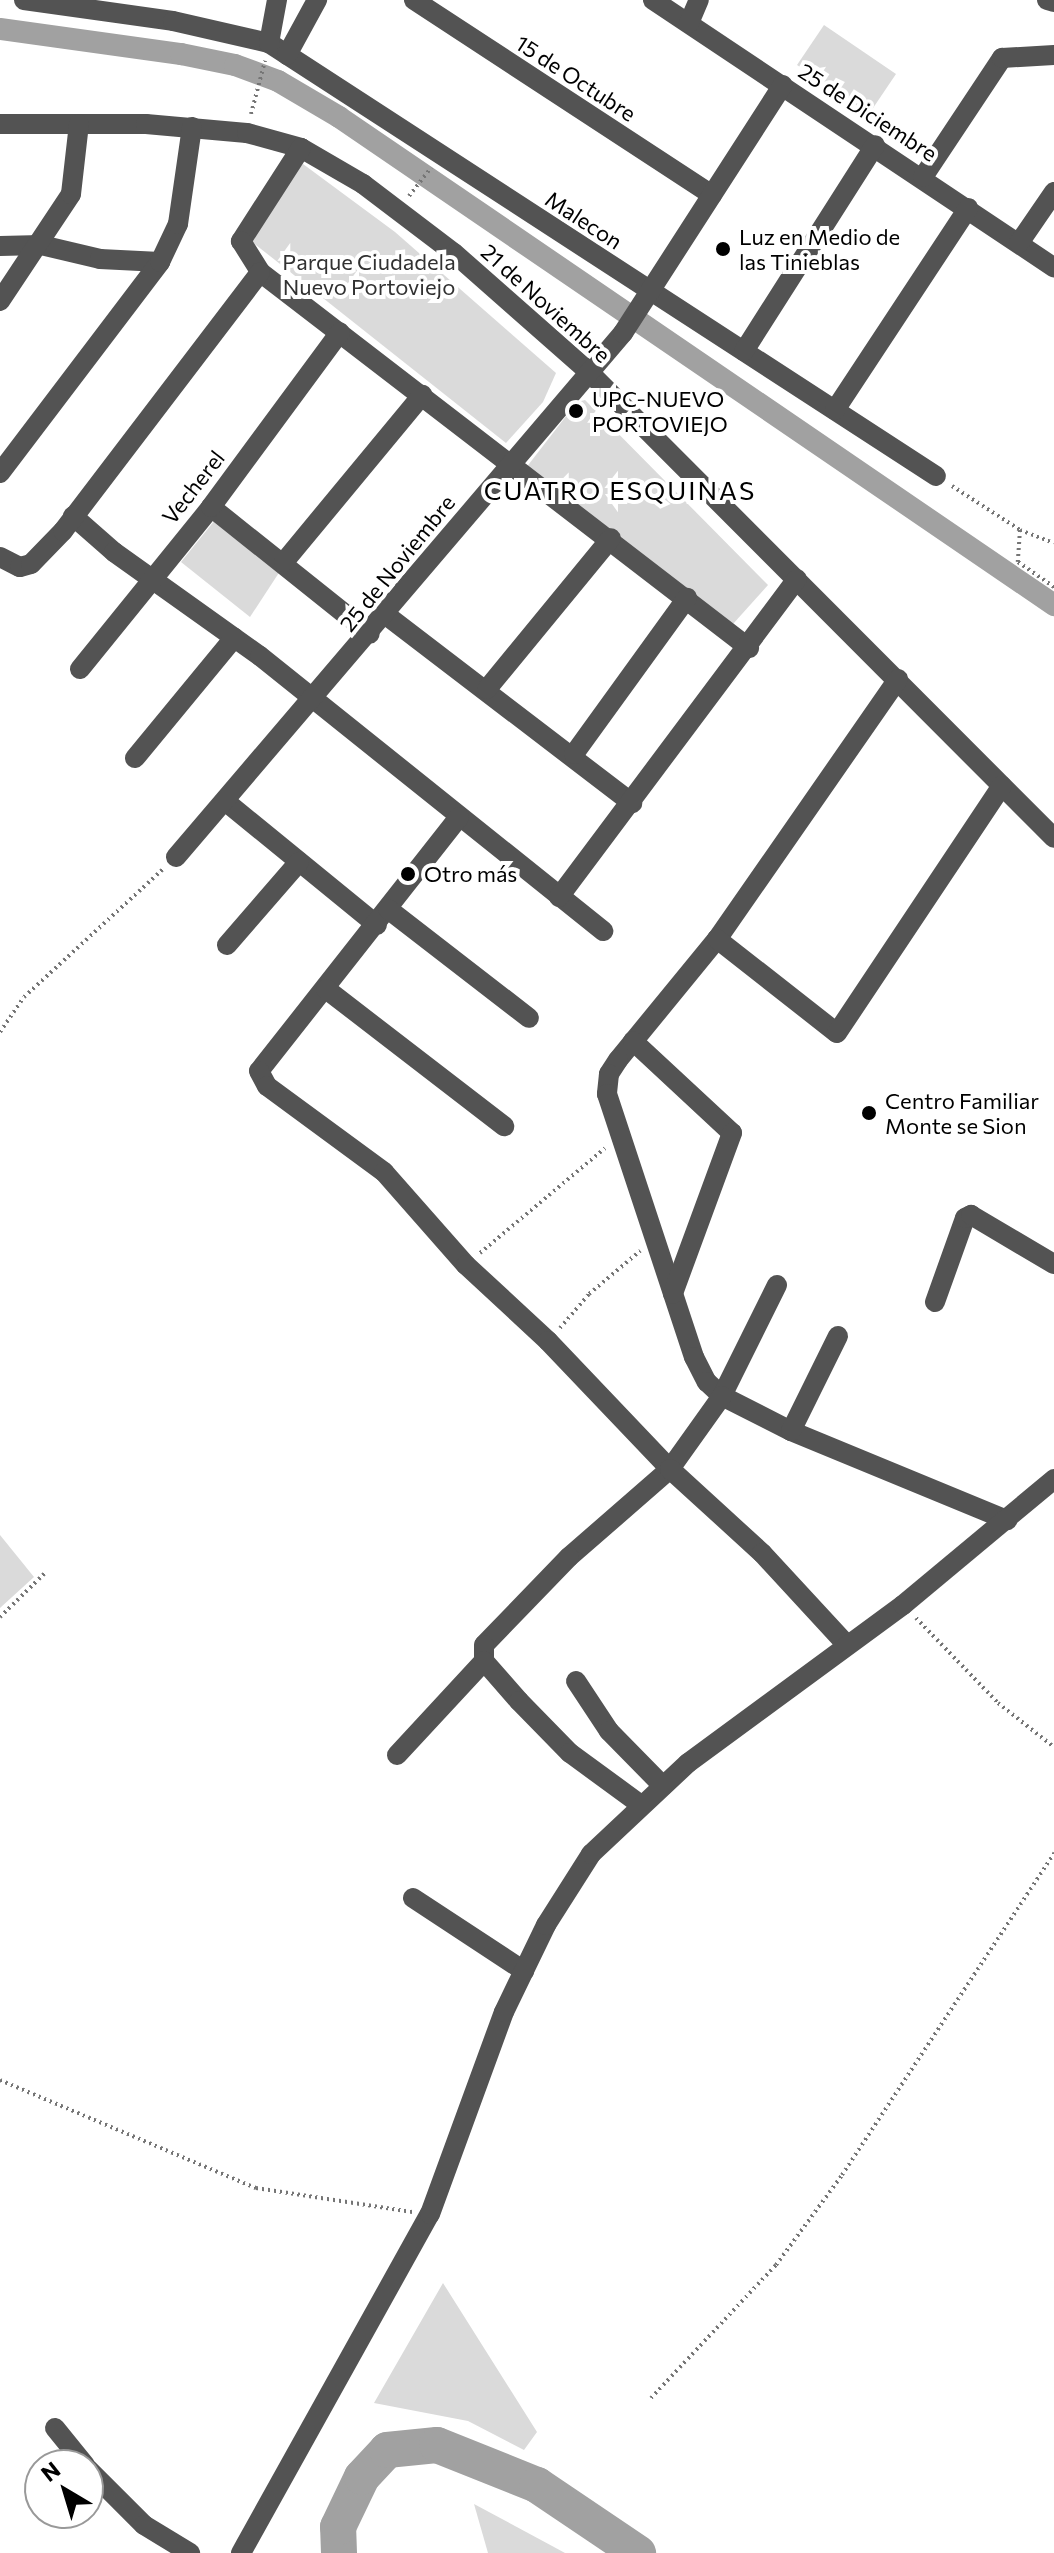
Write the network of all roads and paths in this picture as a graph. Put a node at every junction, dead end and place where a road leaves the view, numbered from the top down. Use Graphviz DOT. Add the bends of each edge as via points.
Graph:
graph roads {
  1 [pos="24,0"];
  2 [pos="277,0"];
  3 [pos="317,0"];
  4 [pos="414,0"];
  5 [pos="653,0"];
  6 [pos="699,0"];
  7 [pos="1047,0"];
  8 [pos="1054,2"];
  9 [pos="689,23"];
  10 [pos="269,43"];
  11 [pos="287,55"];
  12 [pos="1054,55"];
  13 [pos="263,67"];
  14 [pos="783,85"];
  15 [pos="255,93"];
  16 [pos="0,124"];
  17 [pos="79,124"];
  18 [pos="192,127"];
  19 [pos="875,145"];
  20 [pos="301,148"];
  21 [pos="429,171"];
  22 [pos="923,177"];
  23 [pos="1054,192"];
  24 [pos="412,193"];
  25 [pos="712,195"];
  26 [pos="968,208"];
  27 [pos="1019,243"];
  28 [pos="41,245"];
  29 [pos="0,246"];
  30 [pos="160,262"];
  31 [pos="1054,267"];
  32 [pos="260,272"];
  33 [pos="647,298"];
  34 [pos="0,301"];
  35 [pos="340,332"];
  36 [pos="744,351"];
  37 [pos="589,372"];
  38 [pos="422,395"];
  39 [pos="835,410"];
  40 [pos="511,461"];
  41 [pos="0,473"];
  42 [pos="936,476"];
  43 [pos="211,507"];
  44 [pos="73,516"];
  45 [pos="1020,530"];
  46 [pos="611,538"];
  47 [pos="1054,543"];
  48 [pos="0,557"];
  49 [pos="284,562"];
  50 [pos="150,577"];
  51 [pos="797,579"];
  52 [pos="1054,587"];
  53 [pos="687,598"];
  54 [pos="386,615"];
  55 [pos="370,634"];
  56 [pos="234,638"];
  57 [pos="749,648"];
  58 [pos="80,669"];
  59 [pos="898,679"];
  60 [pos="487,689"];
  61 [pos="314,700"];
  62 [pos="574,754"];
  63 [pos="135,758"];
  64 [pos="1002,786"];
  65 [pos="225,801"];
  66 [pos="632,803"];
  67 [pos="459,817"];
  68 [pos="1054,838"];
  69 [pos="176,857"];
  70 [pos="299,862"];
  71 [pos="559,897"];
  72 [pos="383,917"];
  73 [pos="603,931"];
  74 [pos="717,939"];
  75 [pos="227,945"];
  76 [pos="326,989"];
  77 [pos="529,1018"];
  78 [pos="0,1032"];
  79 [pos="633,1041"];
  80 [pos="504,1126"];
  81 [pos="621,1134"];
  82 [pos="657,1237"];
  83 [pos="1054,1264"];
  84 [pos="466,1265"];
  85 [pos="777,1285"];
  86 [pos="673,1293"];
  87 [pos="935,1302"];
  88 [pos="838,1336"];
  89 [pos="548,1341"];
  90 [pos="722,1396"];
  91 [pos="791,1431"];
  92 [pos="670,1469"];
  93 [pos="1054,1479"];
  94 [pos="1007,1520"];
  95 [pos="46,1572"];
  96 [pos="903,1605"];
  97 [pos="0,1617"];
  98 [pos="846,1644"];
  99 [pos="484,1661"];
  100 [pos="576,1681"];
  101 [pos="1054,1747"];
  102 [pos="397,1755"];
  103 [pos="663,1786"];
  104 [pos="641,1805"];
  105 [pos="1054,1853"];
  106 [pos="413,1898"];
  107 [pos="524,1971"];
  108 [pos="0,2080"];
  109 [pos="430,2214"];
  110 [pos="651,2398"];
  111 [pos="55,2428"];
  112 [pos="72,2449"];
  113 [pos="104,2485"];
  114 [pos="263,2516"];
  115 [pos="190,2553"];
  116 [pos="241,2553"];
  117 [pos="249,2553"];
  1 -- 10 [label="street, Malecon" via="187,23"];
  2 -- 10 [label="street"];
  3 -- 11 [label="street"];
  4 -- 25 [label="street, 15 de Octubre"];
  5 -- 9 [label="street, 25 de Diciembre"];
  6 -- 9 [label="street"];
  7 -- 8 [label="street"];
  9 -- 14 [label="street, 25 de Diciembre"];
  10 -- 11 [label="street, Malecon"];
  11 -- 33 [label="street, Malecon"];
  12 -- 22 [label="street" via="1002,58"];
  13 -- 15 [label="path"];
  14 -- 19 [label="street, 25 de Diciembre"];
  14 -- 25 [label="street, 25 de Noviembre"];
  16 -- 17 [label="street, 21 de Noviembre"];
  17 -- 18 [label="street, 21 de Noviembre"];
  17 -- 28 [label="street" via="71,194"];
  18 -- 20 [label="street, 21 de Noviembre" via="247,133"];
  18 -- 30 [label="street" via="178,224"];
  19 -- 22 [label="street, 25 de Diciembre"];
  19 -- 36 [label="street"];
  20 -- 32 [label="street" via="241,241"];
  20 -- 37 [label="street, 21 de Noviembre" via="363,184 454,253"];
  21 -- 24 [label="path"];
  22 -- 26 [label="street, 25 de Diciembre"];
  23 -- 27 [label="street"];
  25 -- 33 [label="street, 25 de Noviembre"];
  26 -- 27 [label="street, 25 de Diciembre"];
  26 -- 39 [label="street"];
  27 -- 31 [label="street, 25 de Diciembre"];
  28 -- 29 [label="street"];
  28 -- 30 [label="street" via="100,259"];
  28 -- 34 [label="street"];
  30 -- 41 [label="street"];
  32 -- 35 [label="street"];
  32 -- 44 [label="street"];
  33 -- 36 [label="street, Malecon"];
  33 -- 37 [label="street, 25 de Noviembre"];
  35 -- 38 [label="street"];
  35 -- 43 [label="street, Vecherel"];
  36 -- 39 [label="street, Malecon"];
  37 -- 40 [label="street, 25 de Noviembre"];
  37 -- 51 [label="street, 21 de Noviembre"];
  38 -- 40 [label="street"];
  38 -- 49 [label="street"];
  39 -- 42 [label="street, Malecon"];
  40 -- 46 [label="street"];
  40 -- 54 [label="street, 25 de Noviembre"];
  42 -- 45 [label="path"];
  43 -- 49 [label="street"];
  43 -- 50 [label="street, Vecherel"];
  44 -- 48 [label="street" via="31,564 20,567"];
  44 -- 50 [label="street"];
  45 -- 47 [label="path"];
  45 -- 52 [label="path" via="1018,562"];
  46 -- 53 [label="street"];
  46 -- 60 [label="street"];
  49 -- 55 [label="street"];
  50 -- 56 [label="street"];
  50 -- 58 [label="street, Vecherel"];
  51 -- 57 [label="street"];
  51 -- 59 [label="street, 21 de Noviembre"];
  53 -- 57 [label="street"];
  53 -- 62 [label="street"];
  54 -- 55 [label="street, 25 de Noviembre"];
  54 -- 60 [label="street"];
  55 -- 61 [label="street, 25 de Noviembre"];
  56 -- 61 [label="street"];
  56 -- 63 [label="street"];
  57 -- 66 [label="street"];
  59 -- 64 [label="street, 21 de Noviembre"];
  59 -- 74 [label="street"];
  60 -- 62 [label="street"];
  61 -- 65 [label="street, 25 de Noviembre"];
  61 -- 67 [label="street"];
  62 -- 66 [label="street"];
  64 -- 68 [label="street, 21 de Noviembre"];
  64 -- 74 [label="street" via="837,1033"];
  65 -- 69 [label="street, 25 de Noviembre"];
  65 -- 70 [label="street"];
  66 -- 71 [label="street"];
  67 -- 71 [label="street"];
  67 -- 72 [label="street"];
  69 -- 78 [label="path" via="24,997"];
  70 -- 72 [label="street"];
  70 -- 75 [label="street"];
  71 -- 73 [label="street"];
  72 -- 76 [label="street"];
  72 -- 77 [label="street"];
  74 -- 79 [label="street"];
  76 -- 80 [label="street"];
  76 -- 84 [label="street" via="259,1071 267,1086 384,1172"];
  79 -- 81 [label="street" via="609,1074 607,1094"];
  79 -- 86 [label="street" via="732,1133"];
  81 -- 82 [label="street"];
  81 -- 84 [label="path"];
  82 -- 86 [label="street"];
  82 -- 89 [label="path" via="589,1294"];
  83 -- 87 [label="street" via="971,1215 965,1218"];
  84 -- 89 [label="street"];
  85 -- 90 [label="street"];
  86 -- 90 [label="street" via="694,1357 707,1382"];
  88 -- 91 [label="street"];
  89 -- 92 [label="street"];
  90 -- 91 [label="street"];
  90 -- 92 [label="street"];
  91 -- 94 [label="street"];
  92 -- 98 [label="street" via="762,1553"];
  92 -- 99 [label="street" via="569,1557 484,1645"];
  93 -- 94 [label="street"];
  94 -- 96 [label="street"];
  95 -- 97 [label="path"];
  96 -- 98 [label="street"];
  96 -- 101 [label="path" via="998,1703"];
  98 -- 103 [label="street"];
  99 -- 102 [label="street"];
  99 -- 104 [label="street" via="570,1753"];
  100 -- 103 [label="street" via="609,1731"];
  103 -- 104 [label="street"];
  104 -- 107 [label="street" via="591,1854"];
  105 -- 110 [label="path" via="842,2175 776,2265"];
  106 -- 107 [label="street"];
  107 -- 109 [label="street"];
  108 -- 109 [label="path" via="256,2188"];
  109 -- 114 [label="street"];
  111 -- 112 [label="street"];
  113 -- 115 [label="street" via="144,2525"];
  114 -- 116 [label="street"];
  114 -- 117 [label="street"];
}
